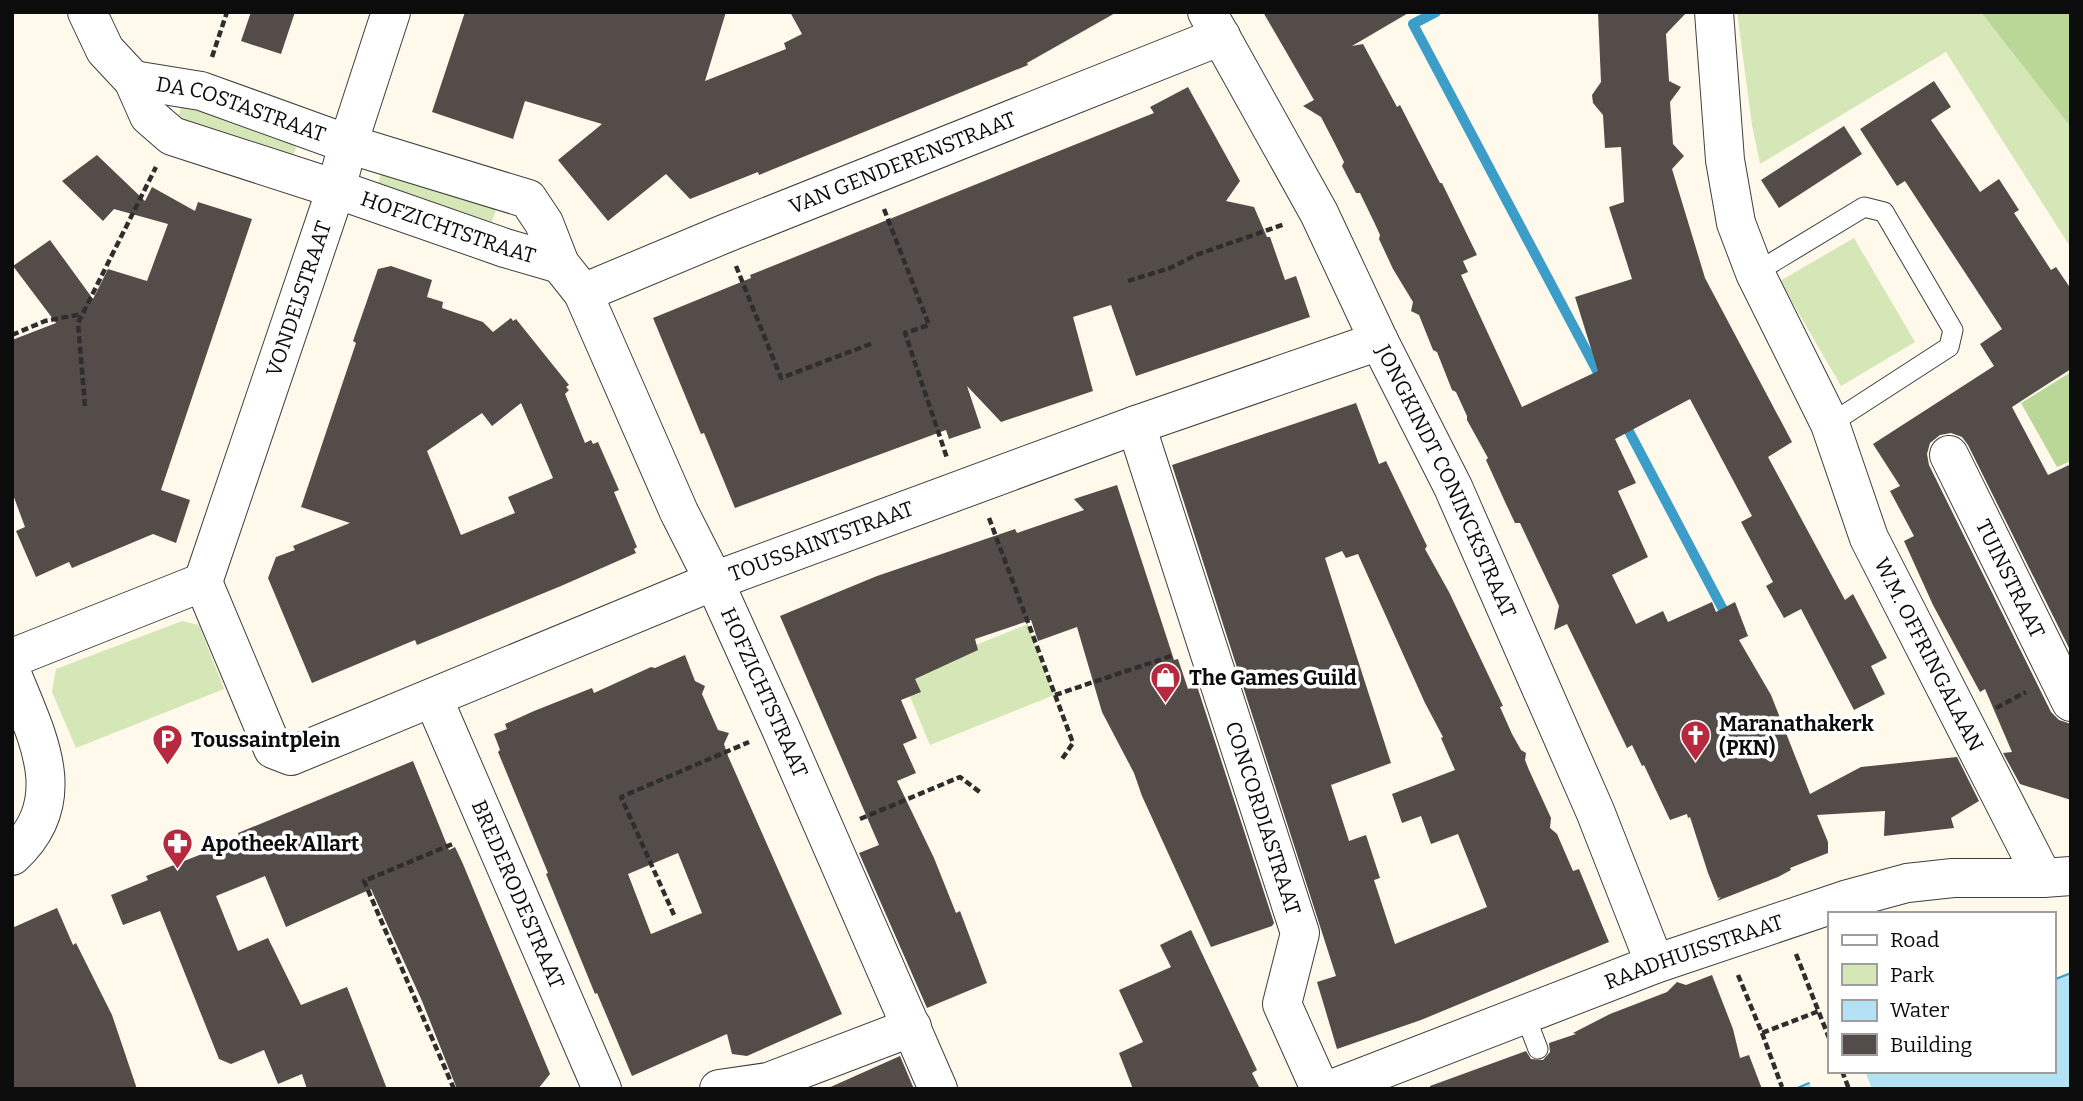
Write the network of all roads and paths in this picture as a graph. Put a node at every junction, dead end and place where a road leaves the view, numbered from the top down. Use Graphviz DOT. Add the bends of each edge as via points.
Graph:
graph roads {
  1 [pos="87,12"];
  2 [pos="227,12"];
  3 [pos="391,12"];
  4 [pos="1714,12"];
  5 [pos="1214,24"];
  6 [pos="133,80"];
  7 [pos="201,91"];
  8 [pos="172,136"];
  9 [pos="348,144"];
  10 [pos="872,175"];
  11 [pos="337,189"];
  12 [pos="1319,213"];
  13 [pos="724,234"];
  14 [pos="1755,273"];
  15 [pos="572,279"];
  16 [pos="1128,281"];
  17 [pos="82,314"];
  18 [pos="12,335"];
  19 [pos="1380,341"];
  20 [pos="873,343"];
  21 [pos="85,406"];
  22 [pos="1830,424"];
  23 [pos="1136,425"];
  24 [pos="1950,455"];
  25 [pos="968,487"];
  26 [pos="714,580"];
  27 [pos="203,582"];
  28 [pos="1209,644"];
  29 [pos="12,658"];
  30 [pos="12,674"];
  31 [pos="2064,689"];
  32 [pos="1055,695"];
  33 [pos="433,698"];
  34 [pos="1965,724"];
  35 [pos="782,729"];
  36 [pos="1062,759"];
  37 [pos="981,793"];
  38 [pos="489,828"];
  39 [pos="827,832"];
  40 [pos="12,856"];
  41 [pos="2057,877"];
  42 [pos="674,915"];
  43 [pos="1784,923"];
  44 [pos="1655,964"];
  45 [pos="1737,972"];
  46 [pos="1819,1011"];
  47 [pos="912,1027"];
  48 [pos="1762,1033"];
  49 [pos="1828,1035"];
  50 [pos="1782,1087"];
  51 [pos="454,1089"];
  52 [pos="602,1089"];
  53 [pos="719,1089"];
  54 [pos="938,1089"];
  55 [pos="1320,1089"];
  56 [pos="1332,1089"];
  1 -- 6 [label="street, DA COSTASTRAAT" via="105,50"];
  2 -- 7 [label="path"];
  3 -- 9 [label="street, VONDELSTRAAT"];
  4 -- 14 [label="street, W.M. OFFRINGALAAN" via="1725,160 1736,223"];
  5 -- 10 [label="street, VAN GENDERENSTRAAT"];
  5 -- 12 [label="street, JONGKINDT CONINCKSTRAAT"];
  6 -- 7 [label="street, DA COSTASTRAAT"];
  6 -- 8 [label="street, DA COSTASTRAAT" via="149,116"];
  7 -- 9 [label="street, DA COSTASTRAAT"];
  8 -- 11 [label="street, DA COSTASTRAAT"];
  8 -- 17 [label="path"];
  9 -- 11 [label="street, VONDELSTRAAT"];
  9 -- 15 [label="street, HOFZICHTSTRAAT" via="528,199"];
  10 -- 13 [label="street, VAN GENDERENSTRAAT"];
  10 -- 25 [label="path" via="929,326 905,333"];
  11 -- 15 [label="street, HOFZICHTSTRAAT" via="505,248"];
  11 -- 27 [label="street, VONDELSTRAAT"];
  12 -- 16 [label="path"];
  12 -- 19 [label="street, JONGKINDT CONINCKSTRAAT"];
  13 -- 15 [label="street, VAN GENDERENSTRAAT"];
  13 -- 20 [label="path" via="781,379"];
  14 -- 22 [label="street, W.M. OFFRINGALAAN"];
  14 -- 22 [label="lane" via="1864,206 1884,212 1953,330 1950,347"];
  15 -- 26 [label="street, HOFZICHTSTRAAT"];
  17 -- 18 [label="path" via="45,321"];
  17 -- 21 [label="path" via="78,323"];
  19 -- 23 [label="street, TOUSSAINTSTRAAT"];
  19 -- 44 [label="street, JONGKINDT CONINCKSTRAAT" via="1453,487 1595,811"];
  22 -- 34 [label="street, W.M. OFFRINGALAAN" via="1869,538"];
  23 -- 25 [label="street, TOUSSAINTSTRAAT"];
  23 -- 28 [label="street, CONCORDIASTRAAT"];
  24 -- 31 [label="street, TUINSTRAAT"];
  25 -- 26 [label="street, TOUSSAINTSTRAAT"];
  25 -- 32 [label="path"];
  26 -- 33 [label="street, TOUSSAINTSTRAAT"];
  26 -- 35 [label="street, HOFZICHTSTRAAT"];
  27 -- 29 [label="street"];
  27 -- 33 [label="street, TOUSSAINTSTRAAT" via="273,749 291,756"];
  28 -- 32 [label="path"];
  28 -- 55 [label="street, CONCORDIASTRAAT" via="1300,933 1282,1004"];
  30 -- 40 [label="street" via="42,751 47,778 36,826"];
  31 -- 34 [label="path"];
  32 -- 36 [label="path" via="1073,743"];
  33 -- 38 [label="street, BREDERODESTRAAT"];
  34 -- 41 [label="street, W.M. OFFRINGALAAN"];
  35 -- 39 [label="street, HOFZICHTSTRAAT"];
  35 -- 42 [label="path" via="621,797"];
  37 -- 39 [label="path" via="960,777"];
  38 -- 51 [label="path" via="364,881"];
  38 -- 52 [label="street, BREDERODESTRAAT"];
  39 -- 47 [label="street, HOFZICHTSTRAAT"];
  41 -- 43 [label="street, RAADHUISSTRAAT" via="1907,883"];
  43 -- 44 [label="street, RAADHUISSTRAAT"];
  43 -- 46 [label="path"];
  44 -- 56 [label="street, RAADHUISSTRAAT" via="1532,1032"];
  45 -- 48 [label="path"];
  46 -- 48 [label="path"];
  46 -- 49 [label="path"];
  47 -- 53 [label="street" via="768,1082"];
  47 -- 54 [label="street, HOFZICHTSTRAAT"];
  48 -- 50 [label="path"];
}
